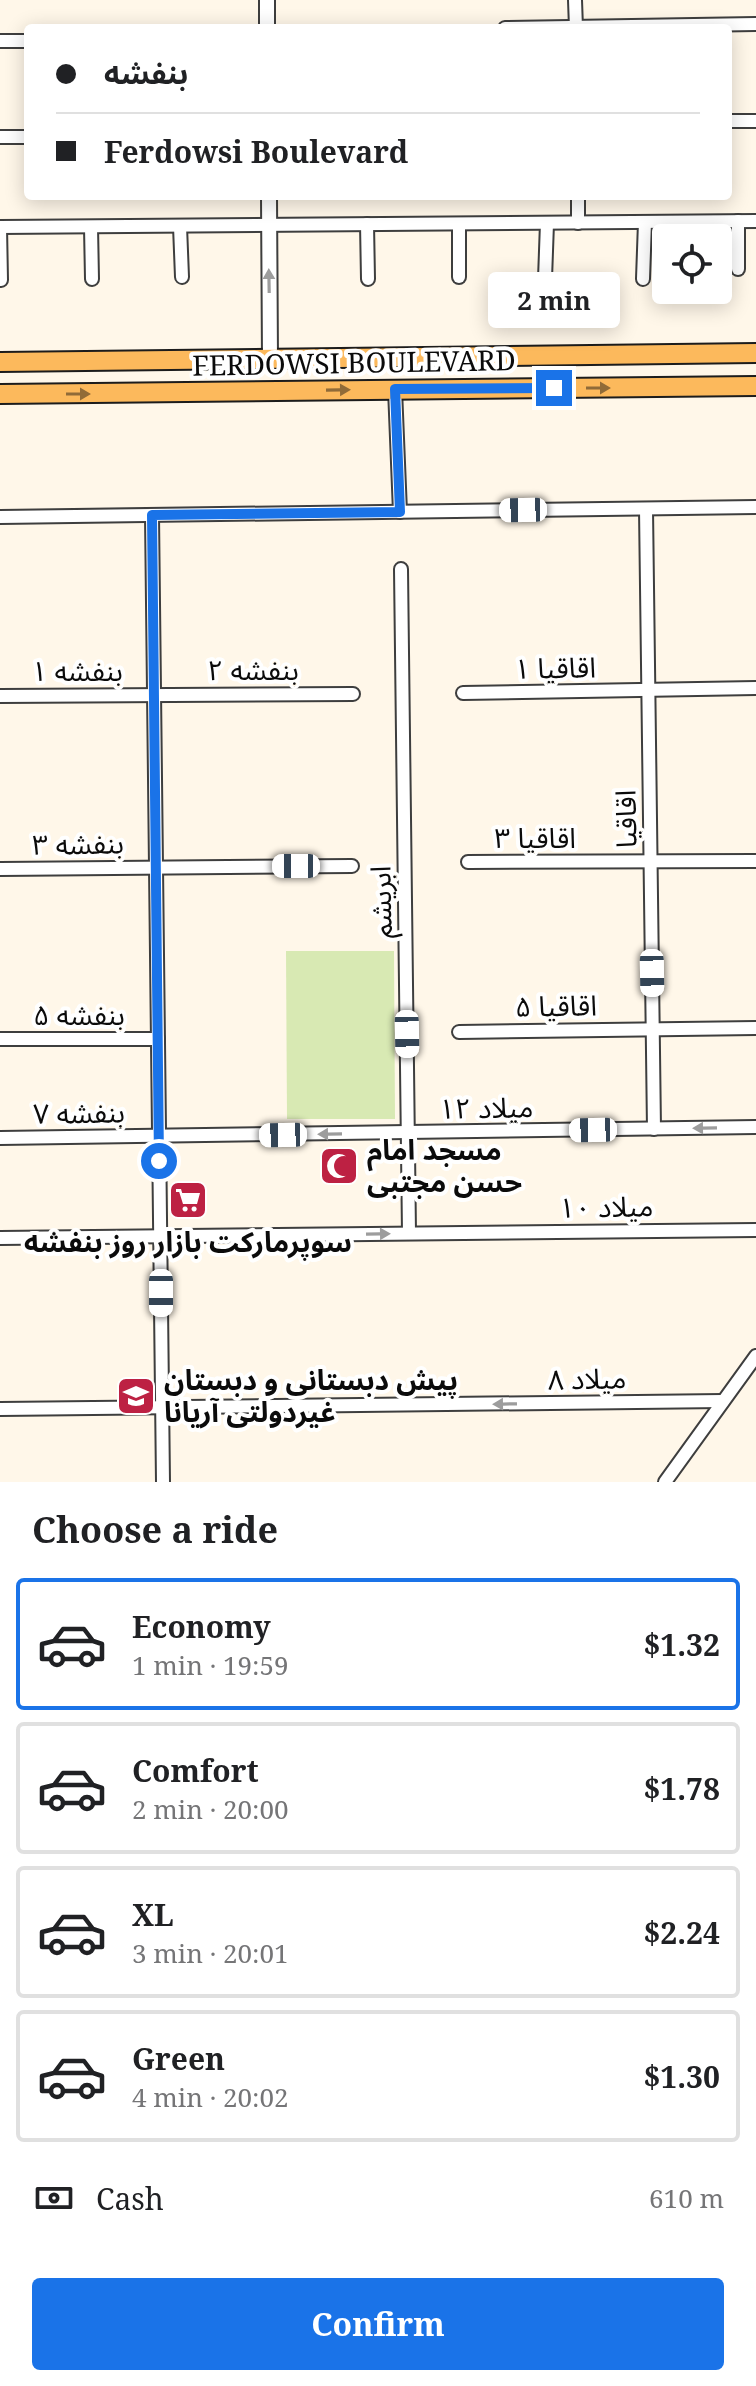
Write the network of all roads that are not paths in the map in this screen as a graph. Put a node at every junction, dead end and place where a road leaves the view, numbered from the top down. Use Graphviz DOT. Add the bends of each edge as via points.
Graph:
graph roads {
  1 [pos="267,0"];
  2 [pos="575,0"];
  3 [pos="267,24"];
  4 [pos="576,24"];
  5 [pos="732,24"];
  6 [pos="756,24"];
  7 [pos="0,41"];
  8 [pos="24,41"];
  9 [pos="732,121"];
  10 [pos="756,121"];
  11 [pos="0,137"];
  12 [pos="24,137"];
  13 [pos="269,200"];
  14 [pos="578,200"];
  15 [pos="738,221"];
  16 [pos="756,221"];
  17 [pos="645,222"];
  18 [pos="547,223"];
  19 [pos="578,223"];
  20 [pos="367,224"];
  21 [pos="459,224"];
  22 [pos="269,225"];
  23 [pos="180,226"];
  24 [pos="0,227"];
  25 [pos="91,227"];
  26 [pos="738,269"];
  27 [pos="182,277"];
  28 [pos="459,277"];
  29 [pos="92,279"];
  30 [pos="368,279"];
  31 [pos="545,279"];
  32 [pos="643,279"];
  33 [pos="1,280"];
  34 [pos="756,353"];
  35 [pos="270,359"];
  36 [pos="0,362"];
  37 [pos="756,386"];
  38 [pos="395,389"];
  39 [pos="0,394"];
  40 [pos="756,507"];
  41 [pos="646,509"];
  42 [pos="400,512"];
  43 [pos="152,515"];
  44 [pos="0,517"];
  45 [pos="401,569"];
  46 [pos="756,688"];
  47 [pos="648,690"];
  48 [pos="463,693"];
  49 [pos="353,694"];
  50 [pos="154,695"];
  51 [pos="0,696"];
  52 [pos="650,861"];
  53 [pos="756,861"];
  54 [pos="468,862"];
  55 [pos="156,866"];
  56 [pos="352,866"];
  57 [pos="0,869"];
  58 [pos="756,1028"];
  59 [pos="653,1029"];
  60 [pos="459,1032"];
  61 [pos="0,1039"];
  62 [pos="158,1039"];
  63 [pos="756,1127"];
  64 [pos="654,1129"];
  65 [pos="408,1133"];
  66 [pos="159,1136"];
  67 [pos="0,1138"];
  68 [pos="756,1230"];
  69 [pos="409,1233"];
  70 [pos="160,1236"];
  71 [pos="0,1238"];
  72 [pos="756,1356"];
  73 [pos="723,1401"];
  74 [pos="162,1408"];
  75 [pos="0,1409"];
  76 [pos="163,1482"];
  77 [pos="665,1482"];
  1 -- 3 [label="street"];
  2 -- 4 [label="street"];
  5 -- 6 [label="street"];
  7 -- 8 [label="street"];
  9 -- 10 [label="street"];
  11 -- 12 [label="street"];
  13 -- 22 [label="street"];
  14 -- 19 [label="street"];
  15 -- 16 [label="street"];
  15 -- 17 [label="street"];
  15 -- 26 [label="street"];
  17 -- 19 [label="street"];
  17 -- 32 [label="street"];
  18 -- 19 [label="street"];
  18 -- 21 [label="street"];
  18 -- 31 [label="street"];
  20 -- 21 [label="street"];
  20 -- 22 [label="street"];
  20 -- 30 [label="street"];
  21 -- 28 [label="street"];
  22 -- 23 [label="street"];
  35 -- 22 [label="street, one-way"];
  23 -- 25 [label="street"];
  23 -- 27 [label="street"];
  24 -- 25 [label="street"];
  24 -- 33 [label="street"];
  25 -- 29 [label="street"];
  34 -- 35 [label="main road, FERDOWSI BOULEVARD"];
  35 -- 36 [label="main road, FERDOWSI BOULEVARD"];
  38 -- 37 [label="main road, FERDOWSI BOULEVARD, one-way"];
  39 -- 38 [label="main road, FERDOWSI BOULEVARD, one-way"];
  38 -- 42 [label="street"];
  40 -- 41 [label="street"];
  41 -- 42 [label="street"];
  41 -- 47 [label="street, اقاقیا"];
  42 -- 43 [label="street"];
  43 -- 44 [label="street"];
  43 -- 50 [label="street"];
  45 -- 65 [label="street, ابریشم"];
  46 -- 47 [label="street, اقاقیا ۱"];
  47 -- 48 [label="street, اقاقیا ۱"];
  47 -- 52 [label="street, اقاقیا"];
  49 -- 50 [label="street, بنفشه ۲"];
  50 -- 51 [label="street, بنفشه ۱"];
  50 -- 55 [label="street"];
  52 -- 53 [label="street, اقاقیا ۳"];
  52 -- 54 [label="street, اقاقیا ۳"];
  52 -- 59 [label="street, اقاقیا"];
  55 -- 56 [label="street, بنفشه ۳"];
  55 -- 57 [label="street, بنفشه ۳"];
  55 -- 62 [label="street"];
  58 -- 59 [label="street, اقاقیا ۵"];
  59 -- 60 [label="street, اقاقیا ۵"];
  59 -- 64 [label="street, اقاقیا"];
  61 -- 62 [label="street, بنفشه ۵"];
  62 -- 66 [label="street"];
  63 -- 64 [label="street, میلاد ۱۲, one-way"];
  64 -- 65 [label="street, میلاد ۱۲"];
  65 -- 66 [label="street, میلاد ۱۲, one-way"];
  65 -- 69 [label="street, ابریشم"];
  66 -- 67 [label="street, بنفشه ۷"];
  66 -- 70 [label="street"];
  68 -- 69 [label="street, میلاد ۱۰"];
  70 -- 69 [label="street, میلاد ۱۰, one-way"];
  70 -- 71 [label="street, میلاد ۱۰"];
  70 -- 74 [label="street"];
  72 -- 73 [label="street"];
  73 -- 74 [label="street, میلاد ۸, one-way"];
  73 -- 77 [label="street"];
  74 -- 75 [label="street, میلاد ۸"];
  74 -- 76 [label="street"];
}
